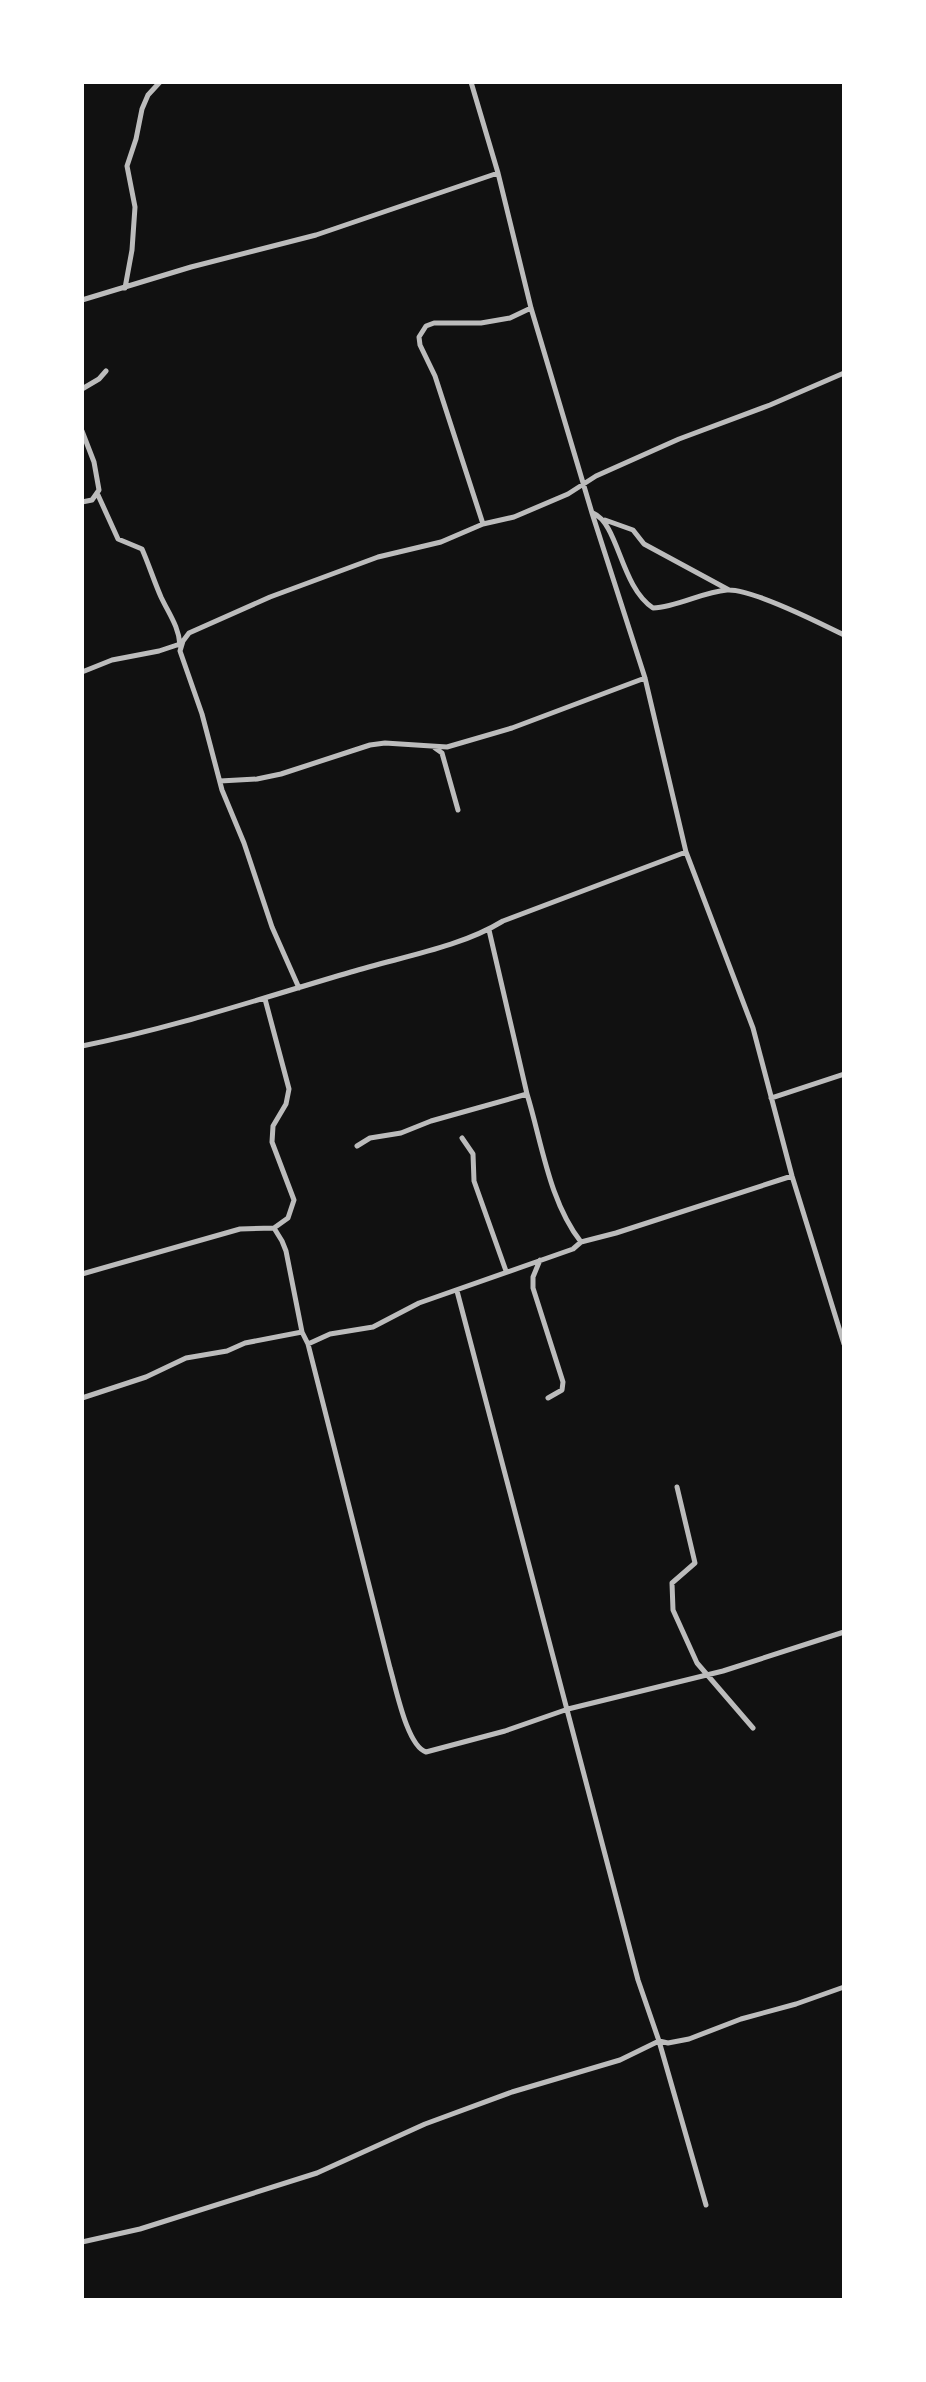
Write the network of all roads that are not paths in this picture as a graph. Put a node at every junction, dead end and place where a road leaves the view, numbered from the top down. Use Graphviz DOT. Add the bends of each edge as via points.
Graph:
graph roads {
  1 [pos="159,82"];
  2 [pos="471,82"];
  3 [pos="498,173"];
  4 [pos="125,288"];
  5 [pos="82,300"];
  6 [pos="531,309"];
  7 [pos="106,371"];
  8 [pos="844,373"];
  9 [pos="82,389"];
  10 [pos="82,430"];
  11 [pos="583,483"];
  12 [pos="98,495"];
  13 [pos="82,502"];
  14 [pos="592,513"];
  15 [pos="605,520"];
  16 [pos="483,524"];
  17 [pos="729,590"];
  18 [pos="844,635"];
  19 [pos="180,644"];
  20 [pos="180,651"];
  21 [pos="82,672"];
  22 [pos="645,678"];
  23 [pos="435,748"];
  24 [pos="220,781"];
  25 [pos="458,810"];
  26 [pos="686,852"];
  27 [pos="489,929"];
  28 [pos="299,988"];
  29 [pos="265,999"];
  30 [pos="82,1046"];
  31 [pos="844,1074"];
  32 [pos="527,1094"];
  33 [pos="771,1098"];
  34 [pos="462,1138"];
  35 [pos="357,1146"];
  36 [pos="792,1176"];
  37 [pos="274,1228"];
  38 [pos="581,1242"];
  39 [pos="540,1260"];
  40 [pos="506,1270"];
  41 [pos="82,1274"];
  42 [pos="457,1290"];
  43 [pos="302,1332"];
  44 [pos="844,1343"];
  45 [pos="307,1344"];
  46 [pos="82,1398"];
  47 [pos="548,1398"];
  48 [pos="677,1487"];
  49 [pos="844,1632"];
  50 [pos="706,1674"];
  51 [pos="568,1709"];
  52 [pos="753,1728"];
  53 [pos="844,1987"];
  54 [pos="659,2040"];
  55 [pos="706,2205"];
  56 [pos="82,2242"];
  1 -- 4 [label="street" via="142,109 127,166 135,207"];
  2 -- 3 [label="street"];
  3 -- 4 [label="street" via="316,235"];
  3 -- 6 [label="street"];
  4 -- 5 [label="street"];
  6 -- 11 [label="street"];
  6 -- 16 [label="street" via="481,323 430,324 419,337"];
  7 -- 9 [label="street"];
  8 -- 11 [label="street"];
  10 -- 12 [label="street" via="94,462"];
  11 -- 14 [label="street"];
  11 -- 16 [label="street" via="514,517"];
  12 -- 13 [label="street"];
  12 -- 19 [label="street" via="118,539 142,549 179,631"];
  14 -- 15 [label="street"];
  14 -- 22 [label="street"];
  15 -- 17 [label="street" via="633,530 644,544"];
  15 -- 17 [label="street" via="635,592 653,608"];
  16 -- 20 [label="street" via="270,597 189,633"];
  17 -- 18 [label="street" via="793,610"];
  19 -- 20 [label="street"];
  19 -- 21 [label="street"];
  20 -- 24 [label="street"];
  22 -- 23 [label="street" via="489,736"];
  22 -- 26 [label="street"];
  23 -- 24 [label="street" via="370,745 281,774"];
  23 -- 25 [label="street" via="442,753"];
  24 -- 28 [label="street"];
  26 -- 27 [label="street"];
  26 -- 33 [label="street" via="753,1028"];
  27 -- 28 [label="street"];
  27 -- 32 [label="street"];
  28 -- 29 [label="street"];
  29 -- 30 [label="street"];
  29 -- 37 [label="street" via="289,1088 273,1126 272,1142 295,1200 288,1218"];
  31 -- 33 [label="street"];
  32 -- 35 [label="street" via="401,1133 370,1138"];
  32 -- 38 [label="street" via="556,1195 567,1224"];
  33 -- 36 [label="street"];
  34 -- 40 [label="street" via="473,1154 474,1181"];
  36 -- 38 [label="street"];
  36 -- 44 [label="street"];
  37 -- 41 [label="street" via="240,1229"];
  37 -- 43 [label="street" via="286,1251"];
  38 -- 39 [label="street"];
  39 -- 40 [label="street"];
  39 -- 47 [label="street" via="533,1288 563,1382 562,1390"];
  40 -- 42 [label="street"];
  42 -- 45 [label="street" via="373,1327 330,1334"];
  42 -- 51 [label="street"];
  43 -- 45 [label="street"];
  43 -- 46 [label="street" via="186,1358"];
  45 -- 51 [label="street" via="390,1668 415,1745 426,1752"];
  48 -- 50 [label="street" via="695,1563 672,1583 673,1610"];
  49 -- 50 [label="street"];
  50 -- 51 [label="street"];
  50 -- 52 [label="street"];
  51 -- 54 [label="street" via="638,1980"];
  53 -- 54 [label="street" via="689,2039"];
  54 -- 55 [label="street"];
  54 -- 56 [label="street" via="620,2060 425,2124 317,2173 140,2229"];
}
